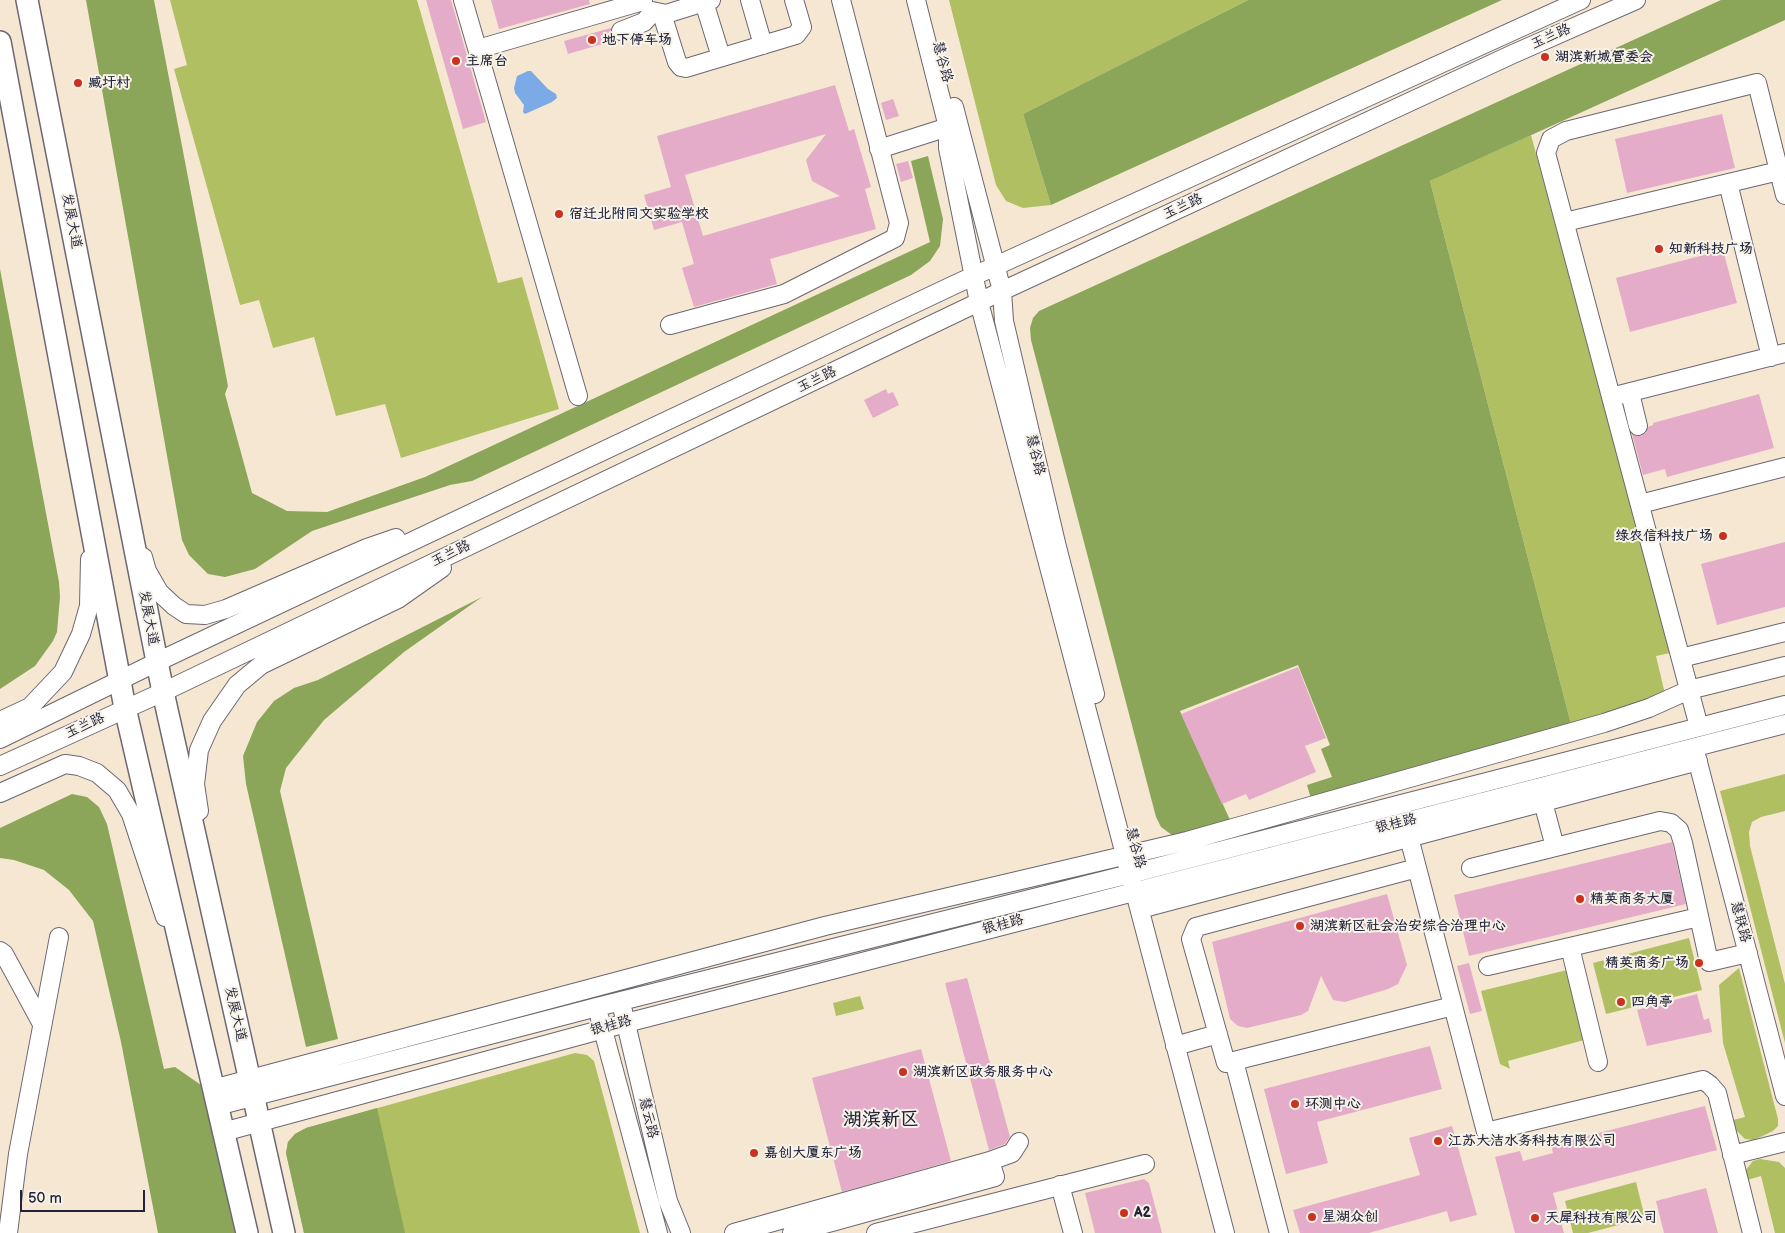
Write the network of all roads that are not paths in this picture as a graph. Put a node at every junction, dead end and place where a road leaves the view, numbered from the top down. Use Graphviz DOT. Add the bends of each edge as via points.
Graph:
graph roads {
  1 [pos="27,0"];
  2 [pos="463,0"];
  3 [pos="750,0"];
  4 [pos="794,0"];
  5 [pos="841,0"];
  6 [pos="916,0"];
  7 [pos="926,0"];
  8 [pos="1581,0"];
  9 [pos="1636,0"];
  10 [pos="708,1"];
  11 [pos="650,6"];
  12 [pos="621,31"];
  13 [pos="0,42"];
  14 [pos="764,45"];
  15 [pos="478,49"];
  16 [pos="721,57"];
  17 [pos="948,127"];
  18 [pos="879,149"];
  19 [pos="1779,171"];
  20 [pos="1728,183"];
  21 [pos="1785,195"];
  22 [pos="1565,222"];
  23 [pos="996,266"];
  24 [pos="973,276"];
  25 [pos="1002,291"];
  26 [pos="979,302"];
  27 [pos="670,325"];
  28 [pos="1778,355"];
  29 [pos="1630,393"];
  30 [pos="578,396"];
  31 [pos="1612,397"];
  32 [pos="1638,426"];
  33 [pos="1785,467"];
  34 [pos="84,491"];
  35 [pos="123,491"];
  36 [pos="1640,504"];
  37 [pos="475,511"];
  38 [pos="488,537"];
  39 [pos="1785,632"];
  40 [pos="1681,658"];
  41 [pos="156,662"];
  42 [pos="1785,666"];
  43 [pos="120,680"];
  44 [pos="1689,690"];
  45 [pos="162,692"];
  46 [pos="1785,705"];
  47 [pos="125,708"];
  48 [pos="0,721"];
  49 [pos="1785,724"];
  50 [pos="1699,727"];
  51 [pos="0,738"];
  52 [pos="1696,754"];
  53 [pos="0,766"];
  54 [pos="0,792"];
  55 [pos="1543,802"];
  56 [pos="1407,830"];
  57 [pos="1555,847"];
  58 [pos="1131,854"];
  59 [pos="1417,868"];
  60 [pos="1472,868"];
  61 [pos="1138,881"];
  62 [pos="1140,909"];
  63 [pos="1699,917"];
  64 [pos="59,937"];
  65 [pos="1570,947"];
  66 [pos="0,951"];
  67 [pos="1748,953"];
  68 [pos="1488,966"];
  69 [pos="230,989"];
  70 [pos="193,1001"];
  71 [pos="620,1001"];
  72 [pos="1453,1006"];
  73 [pos="597,1007"];
  74 [pos="626,1022"];
  75 [pos="42,1024"];
  76 [pos="603,1029"];
  77 [pos="1218,1034"];
  78 [pos="1175,1046"];
  79 [pos="1234,1061"];
  80 [pos="1598,1062"];
  81 [pos="252,1088"];
  82 [pos="1785,1096"];
  83 [pos="215,1098"];
  84 [pos="259,1122"];
  85 [pos="223,1132"];
  86 [pos="1019,1142"];
  87 [pos="1785,1142"];
  88 [pos="1732,1155"];
  89 [pos="1144,1164"];
  90 [pos="993,1169"];
  91 [pos="1060,1186"];
  92 [pos="8,1233"];
  93 [pos="247,1233"];
  94 [pos="284,1233"];
  95 [pos="658,1233"];
  96 [pos="681,1233"];
  97 [pos="734,1233"];
  98 [pos="792,1233"];
  99 [pos="876,1233"];
  100 [pos="1073,1233"];
  101 [pos="1224,1233"];
  102 [pos="1279,1233"];
  103 [pos="1752,1233"];
  1 -- 35 [label="main road, 发展大道"];
  2 -- 15 [label="street"];
  3 -- 14 [label="street"];
  4 -- 14 [label="street" via="802,27 800,32"];
  5 -- 18 [label="street"];
  6 -- 17 [label="street, 慧谷路"];
  7 -- 23 [label="street, 慧谷路"];
  8 -- 23 [label="street, 玉兰路"];
  9 -- 25 [label="street, 玉兰路"];
  10 -- 11 [label="street"];
  10 -- 16 [label="street"];
  11 -- 12 [label="street" via="644,22"];
  11 -- 15 [label="street"];
  11 -- 16 [label="street" via="681,67"];
  13 -- 34 [label="main road"];
  14 -- 16 [label="street"];
  15 -- 30 [label="street"];
  17 -- 18 [label="street"];
  17 -- 24 [label="street, 慧谷路" via="948,148"];
  18 -- 27 [label="street" via="898,223 895,238 784,294"];
  19 -- 20 [label="street"];
  19 -- 21 [label="street"];
  19 -- 22 [label="street" via="1757,83 1566,131 1551,139 1546,153"];
  20 -- 22 [label="street"];
  20 -- 28 [label="street"];
  22 -- 31 [label="street"];
  23 -- 24 [label="street, 玉兰路"];
  23 -- 25 [label="street, 慧谷路"];
  24 -- 26 [label="street, 慧谷路"];
  24 -- 37 [label="street, 玉兰路"];
  25 -- 26 [label="street, 玉兰路"];
  25 -- 58 [label="street, 慧谷路" via="1004,321"];
  26 -- 38 [label="street, 玉兰路"];
  26 -- 58 [label="street, 慧谷路"];
  28 -- 29 [label="street"];
  29 -- 31 [label="street"];
  29 -- 32 [label="street"];
  31 -- 36 [label="street"];
  33 -- 36 [label="street"];
  34 -- 43 [label="main road"];
  34 -- 48 [label="street" via="91,571 89,606 81,634 63,672 30,707"];
  35 -- 37 [label="street" via="147,570 159,592 186,614 205,615 226,609 367,548"];
  35 -- 41 [label="main road, 发展大道"];
  36 -- 40 [label="street"];
  37 -- 41 [label="street, 玉兰路"];
  38 -- 45 [label="street, 玉兰路"];
  38 -- 69 [label="street" via="398,598 261,665 237,685 212,720 199,750 195,784"];
  39 -- 40 [label="street"];
  40 -- 44 [label="street"];
  41 -- 43 [label="street, 玉兰路"];
  41 -- 45 [label="main road, 发展大道"];
  42 -- 44 [label="street"];
  43 -- 47 [label="main road"];
  43 -- 51 [label="street, 玉兰路"];
  44 -- 50 [label="street"];
  44 -- 58 [label="street" via="1649,708 1595,726"];
  45 -- 47 [label="street, 玉兰路"];
  45 -- 69 [label="main road, 发展大道"];
  46 -- 50 [label="street, 银桂路"];
  47 -- 53 [label="street, 玉兰路"];
  47 -- 70 [label="main road"];
  49 -- 52 [label="street, 银桂路"];
  50 -- 61 [label="street, 银桂路"];
  52 -- 55 [label="street"];
  52 -- 56 [label="street, 银桂路"];
  52 -- 67 [label="street, 慧联路"];
  54 -- 70 [label="street" via="65,764 96,773 117,790 131,814"];
  55 -- 56 [label="street"];
  55 -- 57 [label="street"];
  56 -- 59 [label="street"];
  56 -- 61 [label="street, 银桂路"];
  56 -- 62 [label="street"];
  57 -- 60 [label="street"];
  57 -- 63 [label="street" via="1660,821 1671,823 1679,830 1683,842"];
  58 -- 61 [label="street, 慧谷路"];
  58 -- 81 [label="street" via="825,926"];
  59 -- 72 [label="street"];
  59 -- 77 [label="street" via="1196,926 1191,939"];
  61 -- 62 [label="street, 慧谷路"];
  61 -- 71 [label="street, 银桂路"];
  61 -- 74 [label="street, 银桂路"];
  62 -- 78 [label="street, 慧谷路"];
  63 -- 65 [label="street"];
  63 -- 67 [label="street" via="1709,962"];
  64 -- 75 [label="street"];
  65 -- 68 [label="street"];
  65 -- 80 [label="street"];
  66 -- 75 [label="street"];
  67 -- 82 [label="street, 慧联路"];
  69 -- 81 [label="main road, 发展大道"];
  70 -- 83 [label="main road"];
  71 -- 73 [label="street, 银桂路"];
  71 -- 74 [label="street, 慧云路"];
  72 -- 79 [label="street"];
  72 -- 88 [label="street" via="1486,1132 1703,1080 1717,1093"];
  73 -- 76 [label="street, 慧云路"];
  73 -- 81 [label="street, 银桂路"];
  74 -- 76 [label="street, 银桂路"];
  74 -- 96 [label="street, 慧云路" via="668,1201"];
  75 -- 92 [label="street" via="18,1154"];
  76 -- 84 [label="street, 银桂路"];
  76 -- 95 [label="street, 慧云路"];
  77 -- 78 [label="street"];
  77 -- 79 [label="street" via="1226,1063"];
  78 -- 101 [label="street, 慧谷路"];
  79 -- 102 [label="street"];
  81 -- 83 [label="street"];
  81 -- 84 [label="main road, 发展大道"];
  83 -- 85 [label="main road"];
  84 -- 85 [label="street, 银桂路"];
  84 -- 94 [label="main road, 发展大道"];
  85 -- 93 [label="main road"];
  86 -- 90 [label="street" via="1012,1153"];
  87 -- 88 [label="street"];
  88 -- 103 [label="street"];
  89 -- 91 [label="street"];
  90 -- 97 [label="street"];
  90 -- 98 [label="street"];
  91 -- 99 [label="street"];
  91 -- 100 [label="street"];
}
